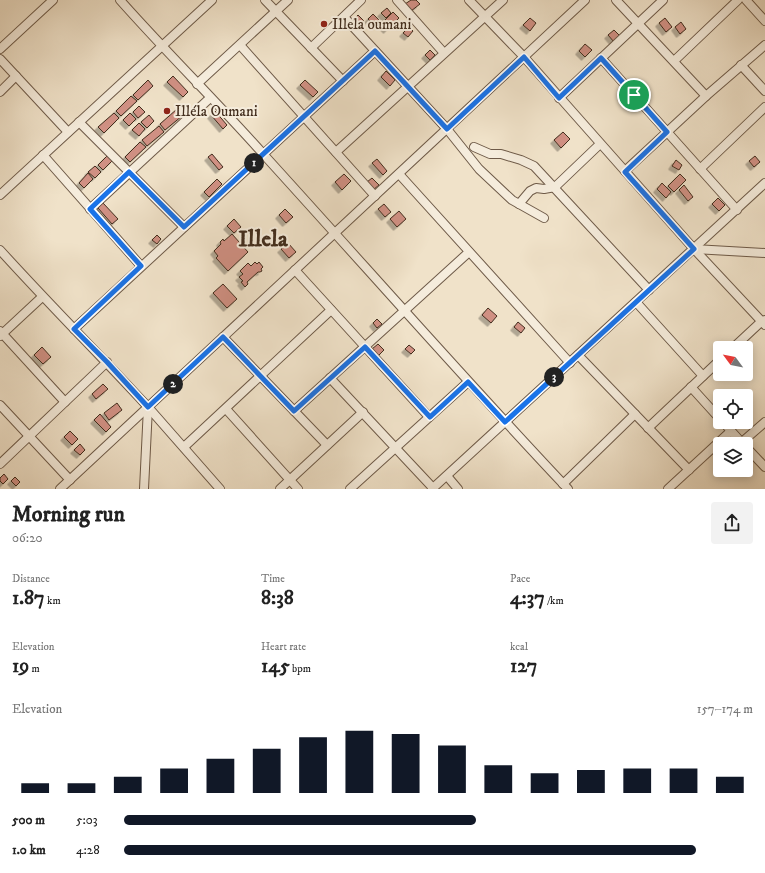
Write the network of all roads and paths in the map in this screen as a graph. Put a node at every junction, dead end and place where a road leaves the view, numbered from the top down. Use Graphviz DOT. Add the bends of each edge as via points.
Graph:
graph roads {
  1 [pos="53,0"];
  2 [pos="120,0"];
  3 [pos="212,0"];
  4 [pos="265,0"];
  5 [pos="288,0"];
  6 [pos="361,0"];
  7 [pos="397,0"];
  8 [pos="469,0"];
  9 [pos="503,0"];
  10 [pos="585,0"];
  11 [pos="616,0"];
  12 [pos="663,0"];
  13 [pos="738,0"];
  14 [pos="746,0"];
  15 [pos="276,11"];
  16 [pos="344,16"];
  17 [pos="485,16"];
  18 [pos="765,21"];
  19 [pos="638,23"];
  20 [pos="240,45"];
  21 [pos="765,45"];
  22 [pos="161,46"];
  23 [pos="311,48"];
  24 [pos="0,49"];
  25 [pos="375,51"];
  26 [pos="444,53"];
  27 [pos="524,57"];
  28 [pos="601,58"];
  29 [pos="0,59"];
  30 [pos="674,61"];
  31 [pos="741,66"];
  32 [pos="16,76"];
  33 [pos="343,81"];
  34 [pos="197,84"];
  35 [pos="408,87"];
  36 [pos="765,91"];
  37 [pos="0,92"];
  38 [pos="706,96"];
  39 [pos="210,98"];
  40 [pos="559,98"];
  41 [pos="765,107"];
  42 [pos="304,117"];
  43 [pos="79,122"];
  44 [pos="447,129"];
  45 [pos="68,132"];
  46 [pos="667,132"];
  47 [pos="600,144"];
  48 [pos="474,147"];
  49 [pos="336,152"];
  50 [pos="264,154"];
  51 [pos="43,156"];
  52 [pos="700,169"];
  53 [pos="129,172"];
  54 [pos="625,172"];
  55 [pos="398,174"];
  56 [pos="765,183"];
  57 [pos="555,187"];
  58 [pos="0,195"];
  59 [pos="375,196"];
  60 [pos="519,204"];
  61 [pos="90,209"];
  62 [pos="737,210"];
  63 [pos="544,218"];
  64 [pos="184,227"];
  65 [pos="335,233"];
  66 [pos="694,249"];
  67 [pos="0,250"];
  68 [pos="469,252"];
  69 [pos="765,253"];
  70 [pos="141,266"];
  71 [pos="295,270"];
  72 [pos="649,290"];
  73 [pos="42,297"];
  74 [pos="636,302"];
  75 [pos="331,310"];
  76 [pos="405,310"];
  77 [pos="764,322"];
  78 [pos="74,329"];
  79 [pos="1,334"];
  80 [pos="223,337"];
  81 [pos="741,341"];
  82 [pos="365,347"];
  83 [pos="578,355"];
  84 [pos="107,362"];
  85 [pos="570,363"];
  86 [pos="713,367"];
  87 [pos="261,376"];
  88 [pos="703,376"];
  89 [pos="330,378"];
  90 [pos="468,382"];
  91 [pos="691,388"];
  92 [pos="65,402"];
  93 [pos="0,406"];
  94 [pos="148,407"];
  95 [pos="226,409"];
  96 [pos="294,411"];
  97 [pos="363,412"];
  98 [pos="713,412"];
  99 [pos="635,414"];
  100 [pos="430,417"];
  101 [pos="505,422"];
  102 [pos="765,422"];
  103 [pos="648,428"];
  104 [pos="731,431"];
  105 [pos="29,436"];
  106 [pos="737,437"];
  107 [pos="751,437"];
  108 [pos="327,445"];
  109 [pos="184,447"];
  110 [pos="396,447"];
  111 [pos="753,454"];
  112 [pos="0,464"];
  113 [pos="765,467"];
  114 [pos="688,470"];
  115 [pos="447,476"];
  116 [pos="70,480"];
  117 [pos="290,480"];
  118 [pos="565,486"];
  119 [pos="674,487"];
  120 [pos="60,489"];
  121 [pos="144,489"];
  122 [pos="220,489"];
  123 [pos="280,489"];
  124 [pos="298,489"];
  125 [pos="350,489"];
  126 [pos="433,489"];
  127 [pos="458,489"];
  1 -- 24 [label="street"];
  2 -- 22 [label="street"];
  3 -- 22 [label="street"];
  4 -- 15 [label="street"];
  5 -- 15 [label="street"];
  6 -- 16 [label="street"];
  7 -- 26 [label="street"];
  8 -- 17 [label="street"];
  9 -- 17 [label="street"];
  10 -- 27 [label="street"];
  11 -- 19 [label="street"];
  12 -- 19 [label="street"];
  13 -- 30 [label="street"];
  14 -- 18 [label="street"];
  15 -- 20 [label="street"];
  15 -- 23 [label="street"];
  16 -- 23 [label="street"];
  16 -- 25 [label="street"];
  17 -- 26 [label="street"];
  17 -- 27 [label="street"];
  19 -- 28 [label="street"];
  19 -- 30 [label="street"];
  20 -- 34 [label="street"];
  20 -- 42 [label="street"];
  21 -- 31 [label="street"];
  22 -- 34 [label="street"];
  22 -- 43 [label="street"];
  23 -- 33 [label="street"];
  25 -- 33 [label="street"];
  25 -- 35 [label="street"];
  26 -- 35 [label="street"];
  27 -- 40 [label="street"];
  27 -- 44 [label="street"];
  28 -- 40 [label="street"];
  28 -- 46 [label="street"];
  29 -- 32 [label="street"];
  30 -- 38 [label="street"];
  31 -- 36 [label="street"];
  31 -- 38 [label="street"];
  32 -- 37 [label="street"];
  32 -- 45 [label="street"];
  33 -- 42 [label="street"];
  34 -- 39 [label="street"];
  35 -- 44 [label="street"];
  35 -- 49 [label="street"];
  38 -- 46 [label="street"];
  39 -- 50 [label="street"];
  39 -- 53 [label="street"];
  40 -- 47 [label="street"];
  41 -- 52 [label="street"];
  42 -- 49 [label="street"];
  42 -- 50 [label="street"];
  43 -- 45 [label="street"];
  43 -- 53 [label="street"];
  44 -- 55 [label="street"];
  44 -- 60 [label="street" via="479,168"];
  45 -- 51 [label="street"];
  46 -- 52 [label="street"];
  46 -- 54 [label="street"];
  47 -- 54 [label="street"];
  47 -- 57 [label="street"];
  48 -- 57 [label="street" via="534,166"];
  49 -- 59 [label="street"];
  50 -- 64 [label="street"];
  50 -- 65 [label="street"];
  51 -- 58 [label="street"];
  51 -- 61 [label="street"];
  52 -- 62 [label="street"];
  53 -- 61 [label="street"];
  53 -- 64 [label="street"];
  54 -- 66 [label="street"];
  55 -- 59 [label="street"];
  55 -- 68 [label="street"];
  56 -- 62 [label="street"];
  57 -- 60 [label="street" via="536,188"];
  57 -- 72 [label="street"];
  59 -- 65 [label="street"];
  60 -- 63 [label="street"];
  61 -- 70 [label="street"];
  62 -- 66 [label="street"];
  64 -- 70 [label="street"];
  65 -- 71 [label="street"];
  65 -- 76 [label="street"];
  66 -- 69 [label="street"];
  66 -- 72 [label="street"];
  66 -- 77 [label="street"];
  67 -- 73 [label="street"];
  68 -- 76 [label="street"];
  68 -- 85 [label="street"];
  70 -- 78 [label="street"];
  71 -- 75 [label="street"];
  71 -- 80 [label="street"];
  72 -- 74 [label="street"];
  73 -- 78 [label="street"];
  73 -- 79 [label="street"];
  74 -- 83 [label="street"];
  74 -- 88 [label="street"];
  75 -- 82 [label="street"];
  75 -- 87 [label="street"];
  76 -- 82 [label="street"];
  76 -- 90 [label="street"];
  77 -- 81 [label="street"];
  78 -- 84 [label="street"];
  79 -- 92 [label="street"];
  80 -- 87 [label="street"];
  80 -- 94 [label="street"];
  82 -- 89 [label="street"];
  82 -- 100 [label="street"];
  83 -- 85 [label="street"];
  83 -- 99 [label="street"];
  84 -- 92 [label="street"];
  84 -- 94 [label="street"];
  85 -- 101 [label="street"];
  86 -- 88 [label="street"];
  87 -- 95 [label="street"];
  87 -- 96 [label="street"];
  88 -- 91 [label="street"];
  89 -- 96 [label="street"];
  89 -- 97 [label="street"];
  90 -- 100 [label="street"];
  90 -- 101 [label="street"];
  91 -- 98 [label="street"];
  91 -- 103 [label="street"];
  92 -- 105 [label="street"];
  93 -- 105 [label="street"];
  94 -- 109 [label="street"];
  94 -- 116 [label="street"];
  94 -- 121 [label="street"];
  95 -- 109 [label="street"];
  95 -- 117 [label="street"];
  96 -- 108 [label="street"];
  97 -- 108 [label="street"];
  97 -- 110 [label="street"];
  99 -- 103 [label="street"];
  99 -- 118 [label="street"];
  100 -- 110 [label="street"];
  101 -- 115 [label="street"];
  101 -- 118 [label="street"];
  102 -- 107 [label="street"];
  103 -- 114 [label="street"];
  104 -- 106 [label="street"];
  104 -- 114 [label="street"];
  105 -- 112 [label="street"];
  105 -- 116 [label="street"];
  108 -- 117 [label="street"];
  109 -- 122 [label="street"];
  110 -- 125 [label="street"];
  110 -- 126 [label="street"];
  111 -- 113 [label="street"];
  114 -- 119 [label="street"];
  115 -- 126 [label="street"];
  115 -- 127 [label="street"];
  116 -- 120 [label="street"];
  117 -- 123 [label="street"];
  117 -- 124 [label="street"];
}
